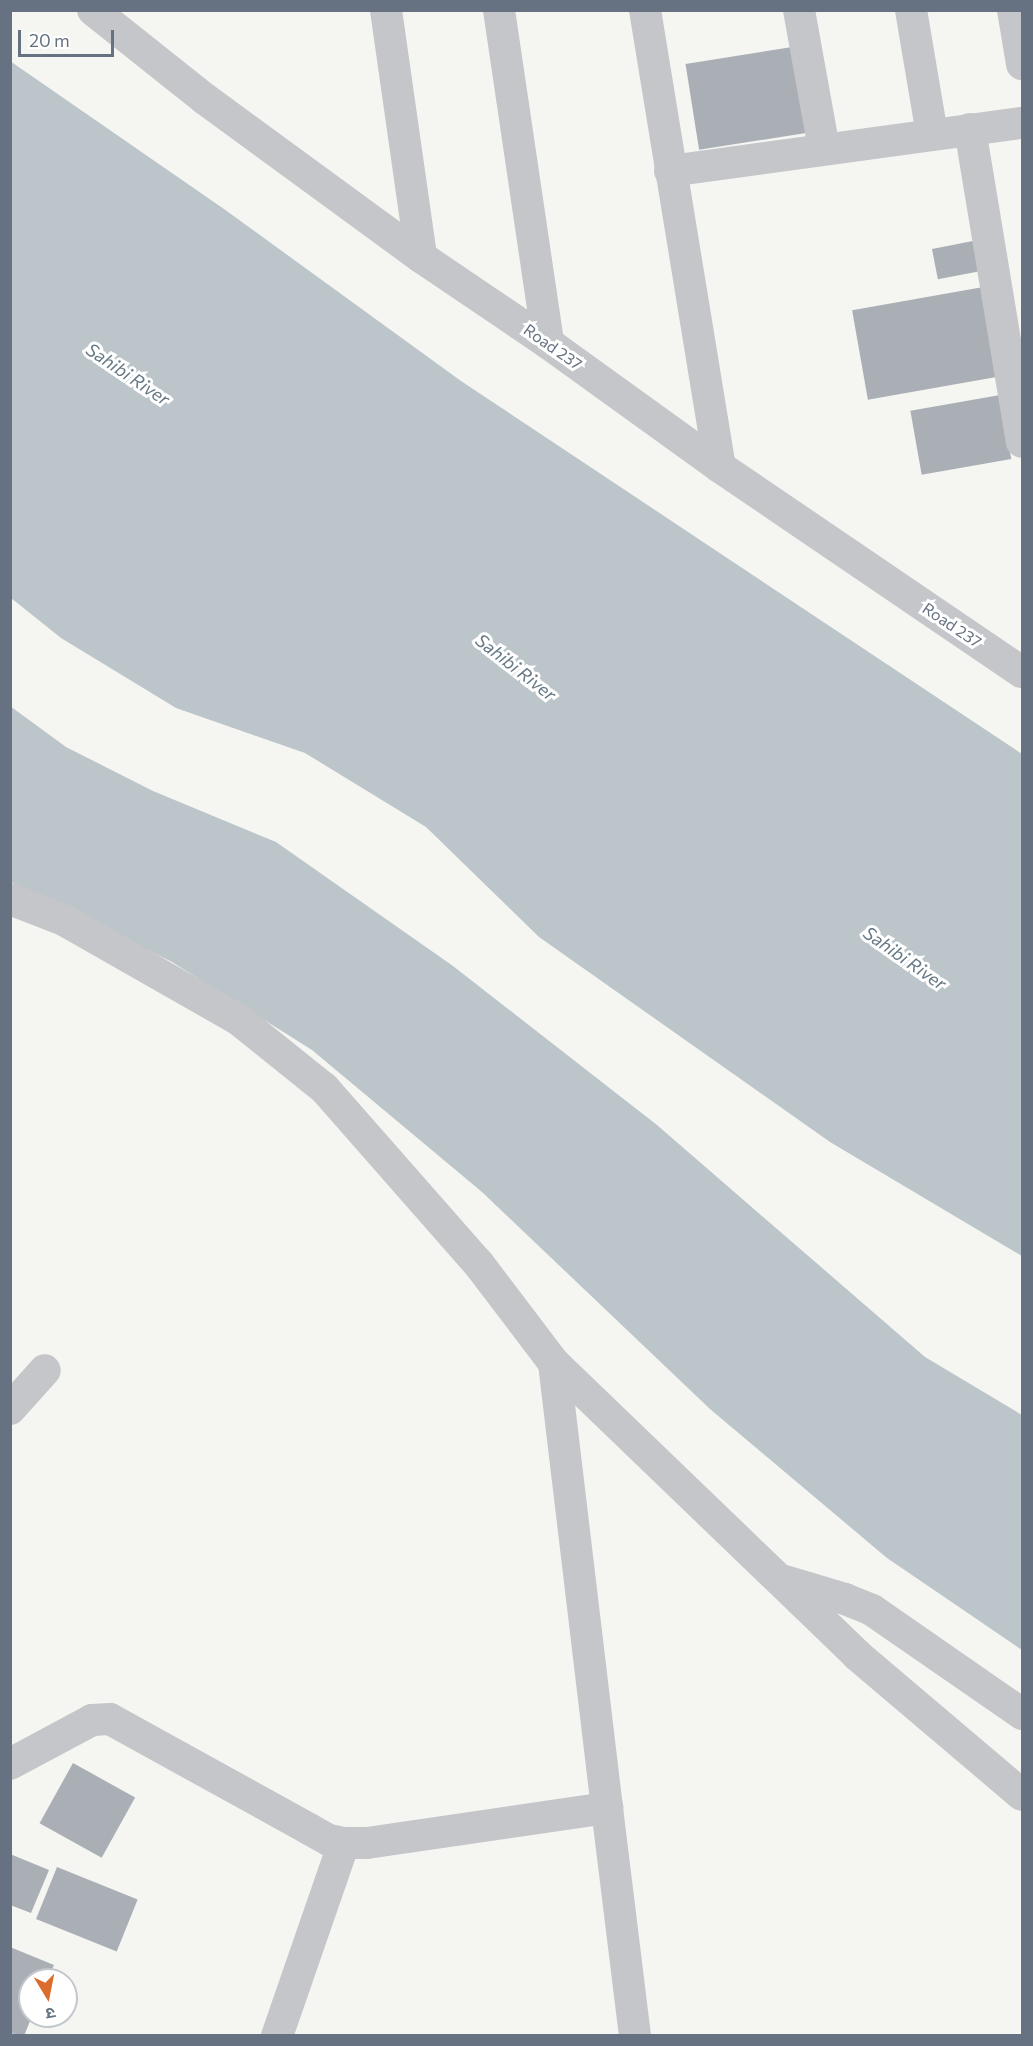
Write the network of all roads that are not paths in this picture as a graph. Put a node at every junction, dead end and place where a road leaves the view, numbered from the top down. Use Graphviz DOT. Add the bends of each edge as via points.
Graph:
graph roads {
  1 [pos="93,10"];
  2 [pos="386,10"];
  3 [pos="499,10"];
  4 [pos="645,10"];
  5 [pos="799,10"];
  6 [pos="911,10"];
  7 [pos="1013,10"];
  8 [pos="1023,64"];
  9 [pos="1023,123"];
  10 [pos="970,129"];
  11 [pos="932,134"];
  12 [pos="824,149"];
  13 [pos="670,171"];
  14 [pos="422,257"];
  15 [pos="548,343"];
  16 [pos="1023,442"];
  17 [pos="720,467"];
  18 [pos="1023,672"];
  19 [pos="10,899"];
  20 [pos="554,1363"];
  21 [pos="45,1370"];
  22 [pos="10,1409"];
  23 [pos="779,1580"];
  24 [pos="1023,1714"];
  25 [pos="10,1764"];
  26 [pos="1023,1795"];
  27 [pos="607,1808"];
  28 [pos="344,1843"];
  29 [pos="277,2036"];
  30 [pos="635,2036"];
  1 -- 14 [label="street, Road 237" via="205,99"];
  2 -- 14 [label="street"];
  3 -- 15 [label="street"];
  4 -- 13 [label="street"];
  5 -- 12 [label="street"];
  6 -- 11 [label="street"];
  7 -- 8 [label="street"];
  9 -- 10 [label="street"];
  10 -- 11 [label="street"];
  10 -- 16 [label="street"];
  11 -- 12 [label="street"];
  12 -- 13 [label="street"];
  13 -- 17 [label="street"];
  14 -- 15 [label="street, Road 237"];
  15 -- 17 [label="street, Road 237"];
  17 -- 18 [label="street, Road 237"];
  19 -- 20 [label="street" via="64,920 239,1020 324,1088 478,1263"];
  20 -- 23 [label="street"];
  20 -- 27 [label="street"];
  21 -- 22 [label="street"];
  23 -- 24 [label="street" via="872,1610"];
  23 -- 26 [label="street" via="866,1663"];
  25 -- 28 [label="street" via="92,1720 110,1719 329,1840"];
  27 -- 28 [label="street" via="367,1844"];
  27 -- 30 [label="street"];
  28 -- 29 [label="street"];
}
